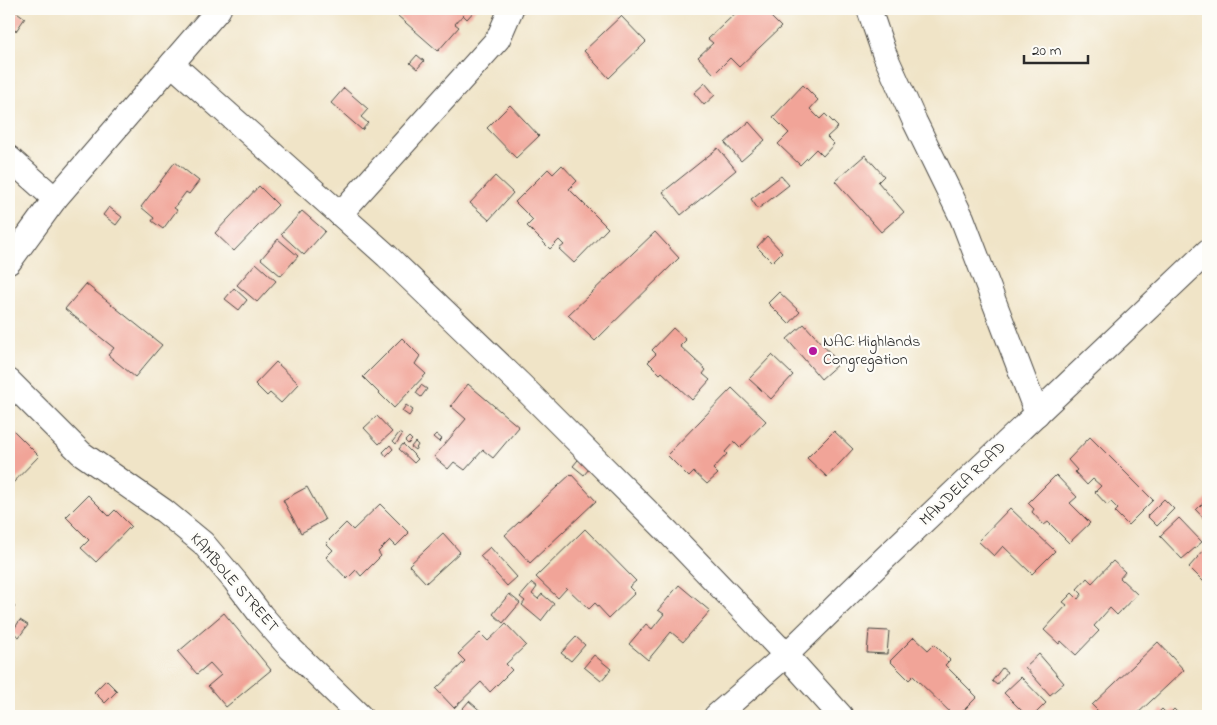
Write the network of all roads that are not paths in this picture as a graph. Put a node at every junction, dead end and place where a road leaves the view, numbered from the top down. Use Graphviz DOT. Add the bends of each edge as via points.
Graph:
graph roads {
  1 [pos="219,9"];
  2 [pos="511,9"];
  3 [pos="869,9"];
  4 [pos="172,64"];
  5 [pos="9,158"];
  6 [pos="55,199"];
  7 [pos="340,214"];
  8 [pos="1208,251"];
  9 [pos="9,262"];
  10 [pos="9,381"];
  11 [pos="1037,414"];
  12 [pos="786,655"];
  13 [pos="360,716"];
  14 [pos="716,716"];
  15 [pos="841,716"];
  1 -- 4 [label="street"];
  2 -- 7 [label="street" via="498,39"];
  3 -- 11 [label="street" via="884,53 962,218"];
  4 -- 6 [label="street"];
  4 -- 7 [label="street"];
  5 -- 6 [label="street"];
  6 -- 9 [label="street"];
  7 -- 12 [label="street" via="520,384"];
  8 -- 11 [label="street, MANDELA ROAD"];
  10 -- 13 [label="street, KAMBOLE STREET" via="81,452 203,543 291,649"];
  11 -- 12 [label="street, MANDELA ROAD"];
  12 -- 14 [label="street, MANDELA ROAD"];
  12 -- 15 [label="street"];
}
